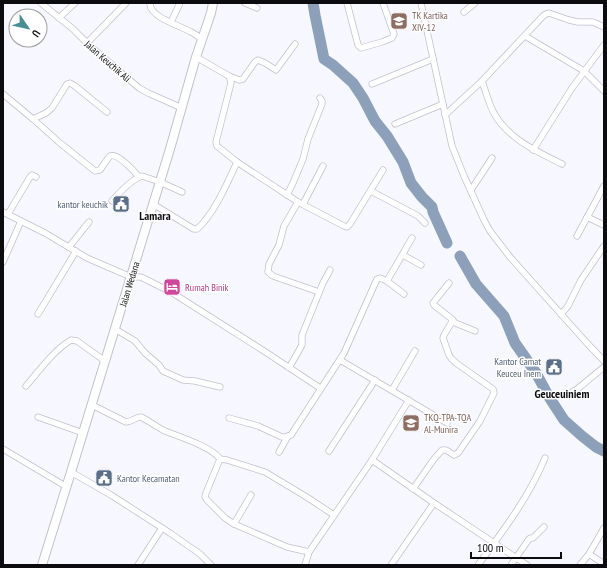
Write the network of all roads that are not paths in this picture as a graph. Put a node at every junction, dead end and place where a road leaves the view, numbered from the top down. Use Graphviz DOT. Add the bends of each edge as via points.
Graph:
graph roads {
  1 [pos="40,3"];
  2 [pos="75,3"];
  3 [pos="126,3"];
  4 [pos="151,3"];
  5 [pos="180,3"];
  6 [pos="213,3"];
  7 [pos="245,3"];
  8 [pos="347,3"];
  9 [pos="383,3"];
  10 [pos="421,3"];
  11 [pos="475,3"];
  12 [pos="257,8"];
  13 [pos="464,12"];
  14 [pos="59,18"];
  15 [pos="171,22"];
  16 [pos="604,27"];
  17 [pos="525,36"];
  18 [pos="202,39"];
  19 [pos="87,43"];
  20 [pos="295,44"];
  21 [pos="604,45"];
  22 [pos="196,57"];
  23 [pos="433,59"];
  24 [pos="584,71"];
  25 [pos="229,76"];
  26 [pos="482,81"];
  27 [pos="372,84"];
  28 [pos="604,91"];
  29 [pos="3,94"];
  30 [pos="320,98"];
  31 [pos="443,104"];
  32 [pos="182,108"];
  33 [pos="106,112"];
  34 [pos="445,115"];
  35 [pos="33,119"];
  36 [pos="395,124"];
  37 [pos="533,150"];
  38 [pos="492,158"];
  39 [pos="237,162"];
  40 [pos="562,164"];
  41 [pos="323,166"];
  42 [pos="383,170"];
  43 [pos="36,177"];
  44 [pos="139,177"];
  45 [pos="160,182"];
  46 [pos="604,186"];
  47 [pos="471,190"];
  48 [pos="371,191"];
  49 [pos="182,192"];
  50 [pos="288,195"];
  51 [pos="112,201"];
  52 [pos="300,203"];
  53 [pos="153,204"];
  54 [pos="6,213"];
  55 [pos="587,217"];
  56 [pos="21,221"];
  57 [pos="89,222"];
  58 [pos="425,223"];
  59 [pos="604,225"];
  60 [pos="577,236"];
  61 [pos="412,238"];
  62 [pos="604,246"];
  63 [pos="69,247"];
  64 [pos="76,251"];
  65 [pos="403,254"];
  66 [pos="3,262"];
  67 [pos="421,265"];
  68 [pos="330,270"];
  69 [pos="131,276"];
  70 [pos="387,281"];
  71 [pos="449,283"];
  72 [pos="319,292"];
  73 [pos="404,294"];
  74 [pos="38,314"];
  75 [pos="561,314"];
  76 [pos="453,322"];
  77 [pos="115,329"];
  78 [pos="475,331"];
  79 [pos="415,351"];
  80 [pos="340,360"];
  81 [pos="105,361"];
  82 [pos="604,361"];
  83 [pos="289,368"];
  84 [pos="604,368"];
  85 [pos="375,380"];
  86 [pos="26,386"];
  87 [pos="220,387"];
  88 [pos="320,388"];
  89 [pos="392,390"];
  90 [pos="573,391"];
  91 [pos="409,400"];
  92 [pos="92,406"];
  93 [pos="38,417"];
  94 [pos="229,418"];
  95 [pos="447,423"];
  96 [pos="83,433"];
  97 [pos="288,436"];
  98 [pos="3,449"];
  99 [pos="329,451"];
  100 [pos="278,452"];
  101 [pos="545,458"];
  102 [pos="220,459"];
  103 [pos="372,460"];
  104 [pos="71,472"];
  105 [pos="67,487"];
  106 [pos="413,489"];
  107 [pos="251,495"];
  108 [pos="434,504"];
  109 [pos="334,515"];
  110 [pos="234,524"];
  111 [pos="544,527"];
  112 [pos="162,528"];
  113 [pos="604,528"];
  114 [pos="494,543"];
  115 [pos="309,552"];
  116 [pos="589,554"];
  117 [pos="516,558"];
  118 [pos="604,564"];
  119 [pos="42,565"];
  120 [pos="138,565"];
  121 [pos="211,565"];
  122 [pos="305,565"];
  123 [pos="391,565"];
  124 [pos="478,565"];
  125 [pos="511,565"];
  126 [pos="527,565"];
  127 [pos="580,565"];
  1 -- 14 [label="street, Jalan Keuchik Ali"];
  2 -- 14 [label="street"];
  3 -- 19 [label="street"];
  4 -- 15 [label="street" via="151,10"];
  5 -- 15 [label="street"];
  6 -- 18 [label="street, Jalan Wedana"];
  7 -- 12 [label="street"];
  8 -- 9 [label="street" via="361,48 382,42 394,34"];
  10 -- 23 [label="street"];
  11 -- 13 [label="street"];
  14 -- 19 [label="street, Jalan Keuchik Ali"];
  15 -- 18 [label="street"];
  16 -- 17 [label="street" via="593,22 578,22 548,13"];
  17 -- 24 [label="street"];
  17 -- 26 [label="street"];
  18 -- 22 [label="street, Jalan Wedana"];
  19 -- 32 [label="street, Jalan Keuchik Ali" via="139,88"];
  20 -- 25 [label="street" via="276,70 258,60 243,79"];
  21 -- 24 [label="street"];
  22 -- 25 [label="street"];
  22 -- 32 [label="street, Jalan Wedana"];
  23 -- 27 [label="street"];
  23 -- 31 [label="street"];
  24 -- 28 [label="street"];
  24 -- 37 [label="street"];
  25 -- 39 [label="street" via="231,82 216,144"];
  26 -- 34 [label="street"];
  26 -- 37 [label="street" via="498,119 514,136"];
  29 -- 35 [label="street"];
  30 -- 50 [label="street" via="322,104"];
  31 -- 34 [label="street"];
  31 -- 36 [label="street"];
  32 -- 45 [label="street, Jalan Wedana"];
  33 -- 35 [label="street" via="70,83 52,108"];
  34 -- 47 [label="street" via="452,146"];
  35 -- 44 [label="street" via="95,171 100,170 110,157 116,156"];
  37 -- 40 [label="street"];
  38 -- 47 [label="street"];
  39 -- 50 [label="street"];
  39 -- 53 [label="street" via="220,197 197,229"];
  41 -- 52 [label="street"];
  42 -- 48 [label="street"];
  43 -- 54 [label="street" via="30,177"];
  44 -- 45 [label="street"];
  44 -- 51 [label="street"];
  45 -- 49 [label="street"];
  45 -- 53 [label="street, Jalan Wedana"];
  46 -- 55 [label="street"];
  47 -- 75 [label="street" via="484,220 497,241"];
  48 -- 52 [label="street" via="347,227"];
  48 -- 58 [label="street" via="418,216"];
  50 -- 52 [label="street"];
  52 -- 72 [label="street" via="283,229 268,272 272,276"];
  53 -- 69 [label="street, Jalan Wedana"];
  54 -- 56 [label="street"];
  55 -- 59 [label="street"];
  55 -- 60 [label="street"];
  56 -- 63 [label="street"];
  56 -- 66 [label="street"];
  57 -- 63 [label="street"];
  61 -- 65 [label="street"];
  62 -- 75 [label="street"];
  63 -- 64 [label="street"];
  64 -- 69 [label="street"];
  64 -- 74 [label="street"];
  65 -- 67 [label="street"];
  65 -- 70 [label="street"];
  68 -- 72 [label="street"];
  69 -- 77 [label="street, Jalan Wedana"];
  69 -- 83 [label="street" via="171,292"];
  70 -- 73 [label="street"];
  70 -- 80 [label="street" via="379,278 375,281"];
  71 -- 76 [label="street" via="433,304 452,318"];
  72 -- 83 [label="street" via="302,335 302,345"];
  75 -- 82 [label="street"];
  76 -- 78 [label="street"];
  76 -- 106 [label="street" via="443,338 451,358 493,389 494,393 480,421 458,453 442,450"];
  77 -- 81 [label="street, Jalan Wedana"];
  77 -- 87 [label="street" via="138,343 144,353 163,371 183,380"];
  79 -- 89 [label="street"];
  80 -- 85 [label="street"];
  80 -- 88 [label="street"];
  81 -- 86 [label="street" via="77,341 71,340 50,357"];
  81 -- 92 [label="street, Jalan Wedana"];
  83 -- 88 [label="street"];
  84 -- 90 [label="street"];
  85 -- 89 [label="street"];
  85 -- 99 [label="street"];
  88 -- 97 [label="street"];
  89 -- 91 [label="street"];
  91 -- 95 [label="street"];
  91 -- 103 [label="street"];
  92 -- 96 [label="street, Jalan Wedana"];
  92 -- 102 [label="street" via="126,422 141,417 163,430 204,447"];
  93 -- 96 [label="street"];
  94 -- 97 [label="street" via="258,426 282,437"];
  96 -- 104 [label="street, Jalan Wedana"];
  97 -- 100 [label="street"];
  98 -- 105 [label="street"];
  101 -- 114 [label="street" via="520,506"];
  102 -- 109 [label="street" via="264,472"];
  102 -- 110 [label="street" via="205,497"];
  103 -- 106 [label="street"];
  103 -- 109 [label="street"];
  104 -- 105 [label="street, Jalan Wedana"];
  104 -- 112 [label="street"];
  105 -- 119 [label="street, Jalan Wedana"];
  106 -- 108 [label="street"];
  107 -- 110 [label="street"];
  108 -- 114 [label="street"];
  108 -- 123 [label="street"];
  109 -- 115 [label="street"];
  110 -- 115 [label="street" via="288,547"];
  111 -- 117 [label="street" via="529,539"];
  112 -- 120 [label="street"];
  112 -- 121 [label="street" via="200,554"];
  113 -- 116 [label="street"];
  114 -- 117 [label="street"];
  114 -- 124 [label="street"];
  115 -- 122 [label="street"];
  116 -- 118 [label="street"];
  116 -- 127 [label="street"];
  117 -- 125 [label="street"];
  117 -- 126 [label="street"];
}
